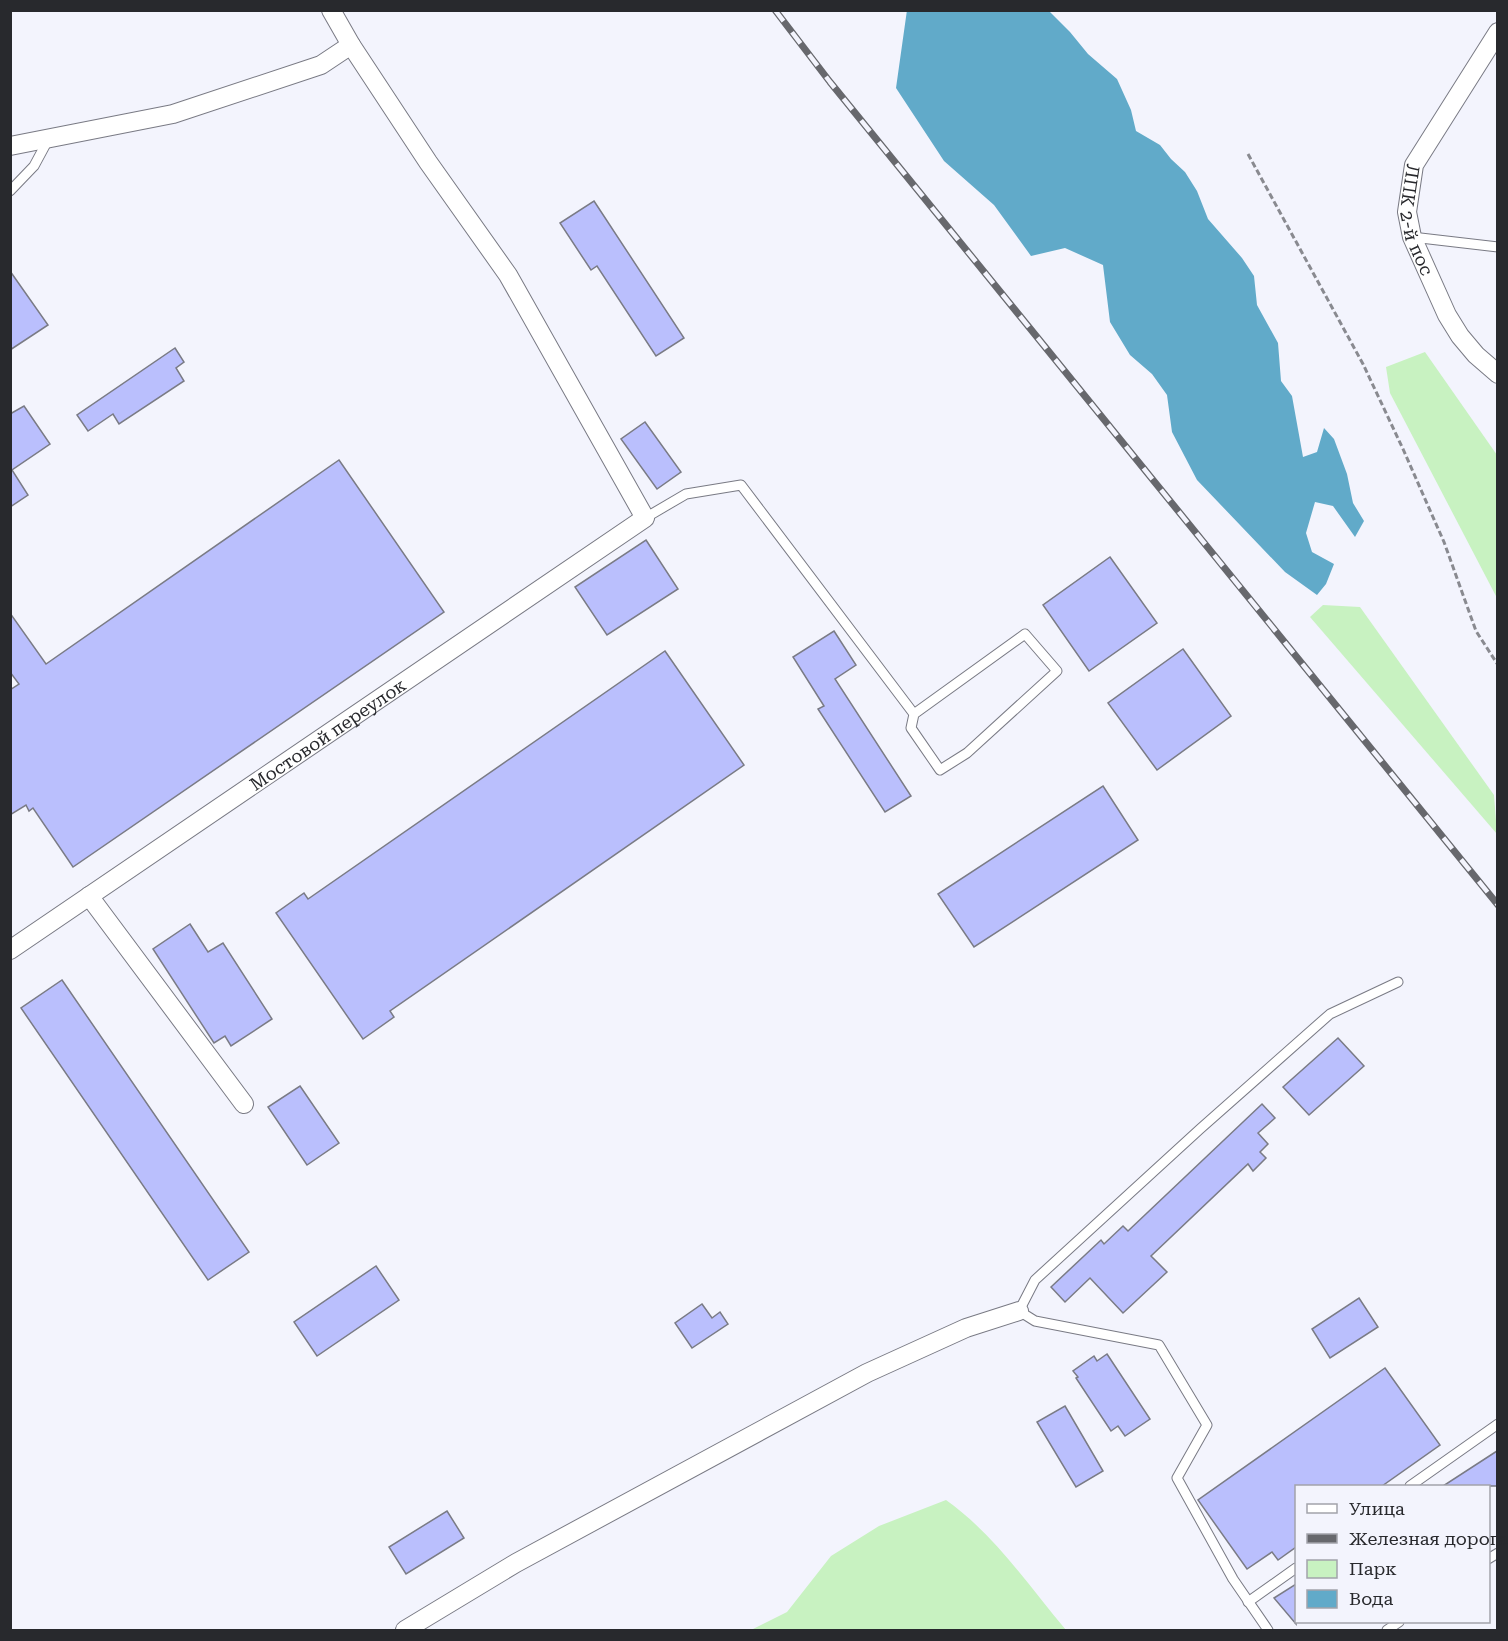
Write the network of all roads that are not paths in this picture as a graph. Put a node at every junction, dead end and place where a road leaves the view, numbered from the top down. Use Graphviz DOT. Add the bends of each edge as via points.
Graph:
graph roads {
  1 [pos="331,10"];
  2 [pos="1497,32"];
  3 [pos="351,45"];
  4 [pos="48,140"];
  5 [pos="10,146"];
  6 [pos="10,191"];
  7 [pos="1412,237"];
  8 [pos="1497,247"];
  9 [pos="1497,374"];
  10 [pos="645,518"];
  11 [pos="914,714"];
  12 [pos="89,896"];
  13 [pos="10,950"];
  14 [pos="1398,982"];
  15 [pos="244,1104"];
  16 [pos="1019,1311"];
  17 [pos="1497,1424"];
  18 [pos="1411,1485"];
  19 [pos="1295,1569"];
  20 [pos="1248,1602"];
  21 [pos="405,1630"];
  22 [pos="1268,1630"];
  1 -- 3 [label="street"];
  2 -- 7 [label="street, ЛПК 2-й пос" via="1414,165 1407,212"];
  3 -- 4 [label="street" via="321,65 173,114"];
  3 -- 10 [label="street" via="508,275"];
  4 -- 5 [label="street"];
  4 -- 6 [label="lane" via="34,166"];
  7 -- 8 [label="lane"];
  7 -- 9 [label="street, ЛПК 2-й пос" via="1447,315 1465,342"];
  10 -- 11 [label="lane" via="687,494 741,485"];
  10 -- 12 [label="street, Мостовой переулок"];
  11 -- 11 [label="lane" via="911,728 940,770 967,753 1057,671 1025,634"];
  12 -- 13 [label="street, Мостовой переулок"];
  12 -- 15 [label="street"];
  14 -- 16 [label="lane" via="1330,1014 1035,1280"];
  16 -- 20 [label="lane" via="1035,1321 1158,1346 1207,1425 1178,1478"];
  16 -- 21 [label="street" via="966,1328 867,1373 516,1563"];
  17 -- 18 [label="lane"];
  19 -- 20 [label="lane"];
  20 -- 22 [label="lane"];
}
